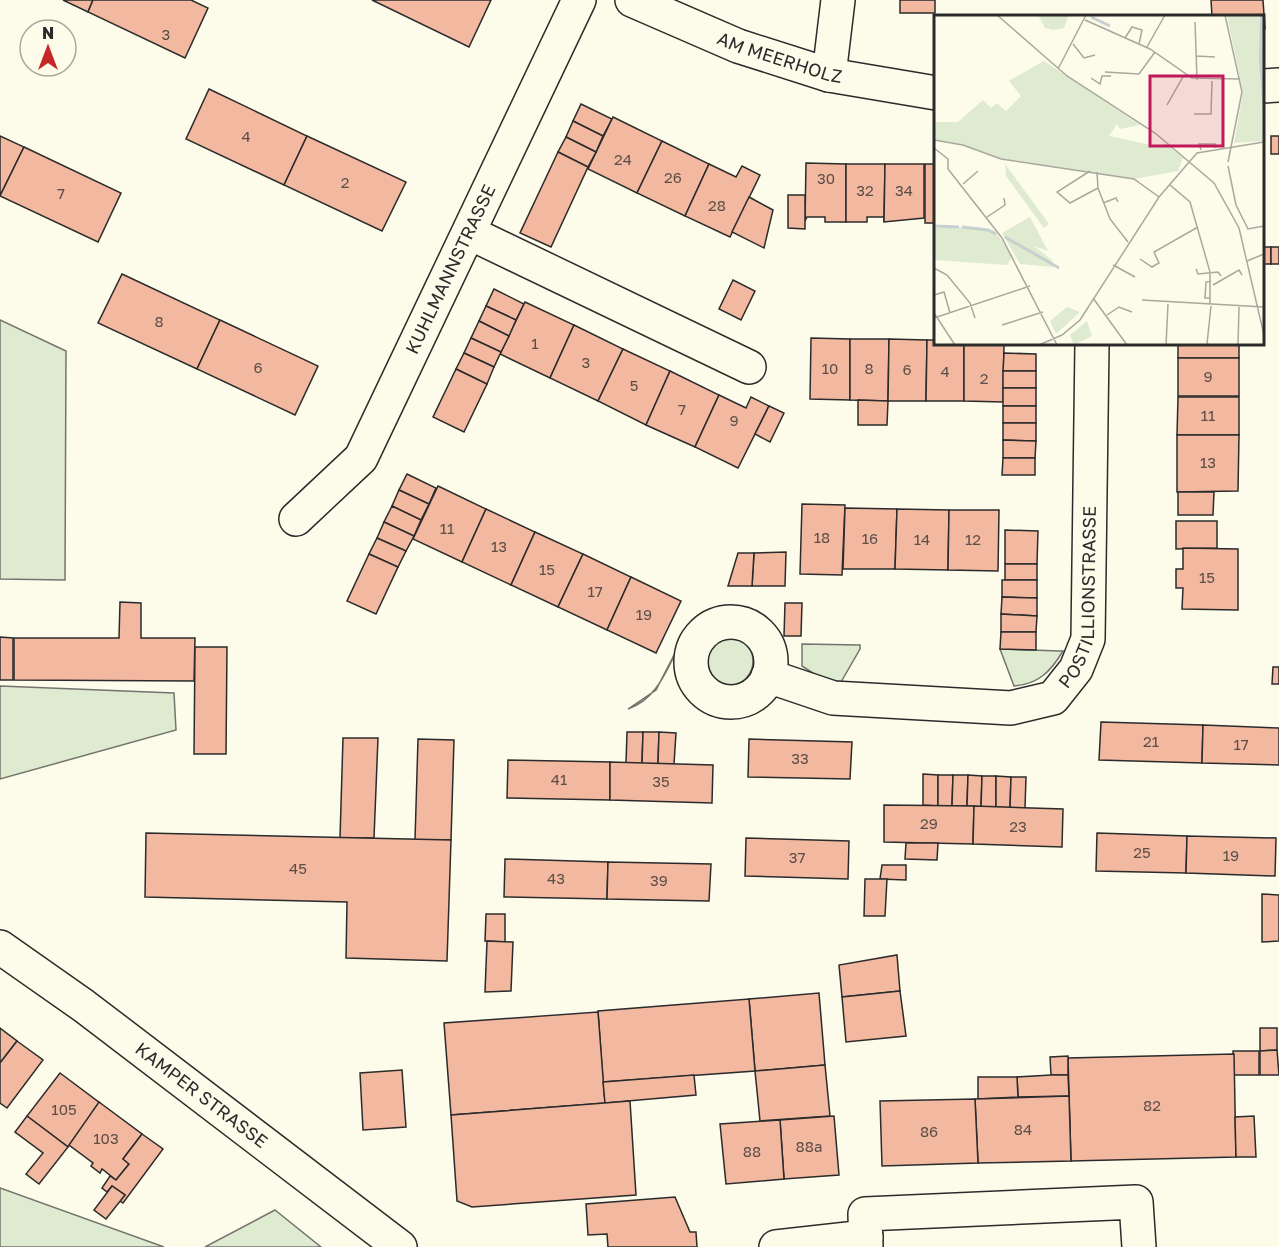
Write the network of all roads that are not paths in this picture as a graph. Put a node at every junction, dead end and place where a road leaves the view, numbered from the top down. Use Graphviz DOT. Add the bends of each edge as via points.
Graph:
graph roads {
  1 [pos="579,0"];
  2 [pos="632,0"];
  3 [pos="838,0"];
  4 [pos="828,75"];
  5 [pos="1279,85"];
  6 [pos="1264,86"];
  7 [pos="934,93"];
  8 [pos="470,233"];
  9 [pos="1092,345"];
  10 [pos="749,367"];
  11 [pos="296,519"];
  12 [pos="768,676"];
  13 [pos="0,947"];
  14 [pos="866,1242"];
  15 [pos="400,1247"];
  16 [pos="776,1247"];
  17 [pos="1139,1247"];
  1 -- 8 [label="street, KUHLMANNSTRASSE"];
  2 -- 4 [label="street, AM MEERHOLZ" via="738,46"];
  3 -- 4 [label="street"];
  4 -- 7 [label="street, AM MEERHOLZ"];
  5 -- 6 [label="street"];
  8 -- 10 [label="street"];
  8 -- 11 [label="street, KUHLMANNSTRASSE" via="361,458"];
  9 -- 12 [label="street, POSTILLIONSTRASSE" via="1088,639 1076,669 1053,698 1011,708 833,698"];
  13 -- 15 [label="street, KAMPER STRASSE" via="84,1006"];
  14 -- 16 [label="street"];
  14 -- 17 [label="street" via="865,1214 1136,1202"];
}
